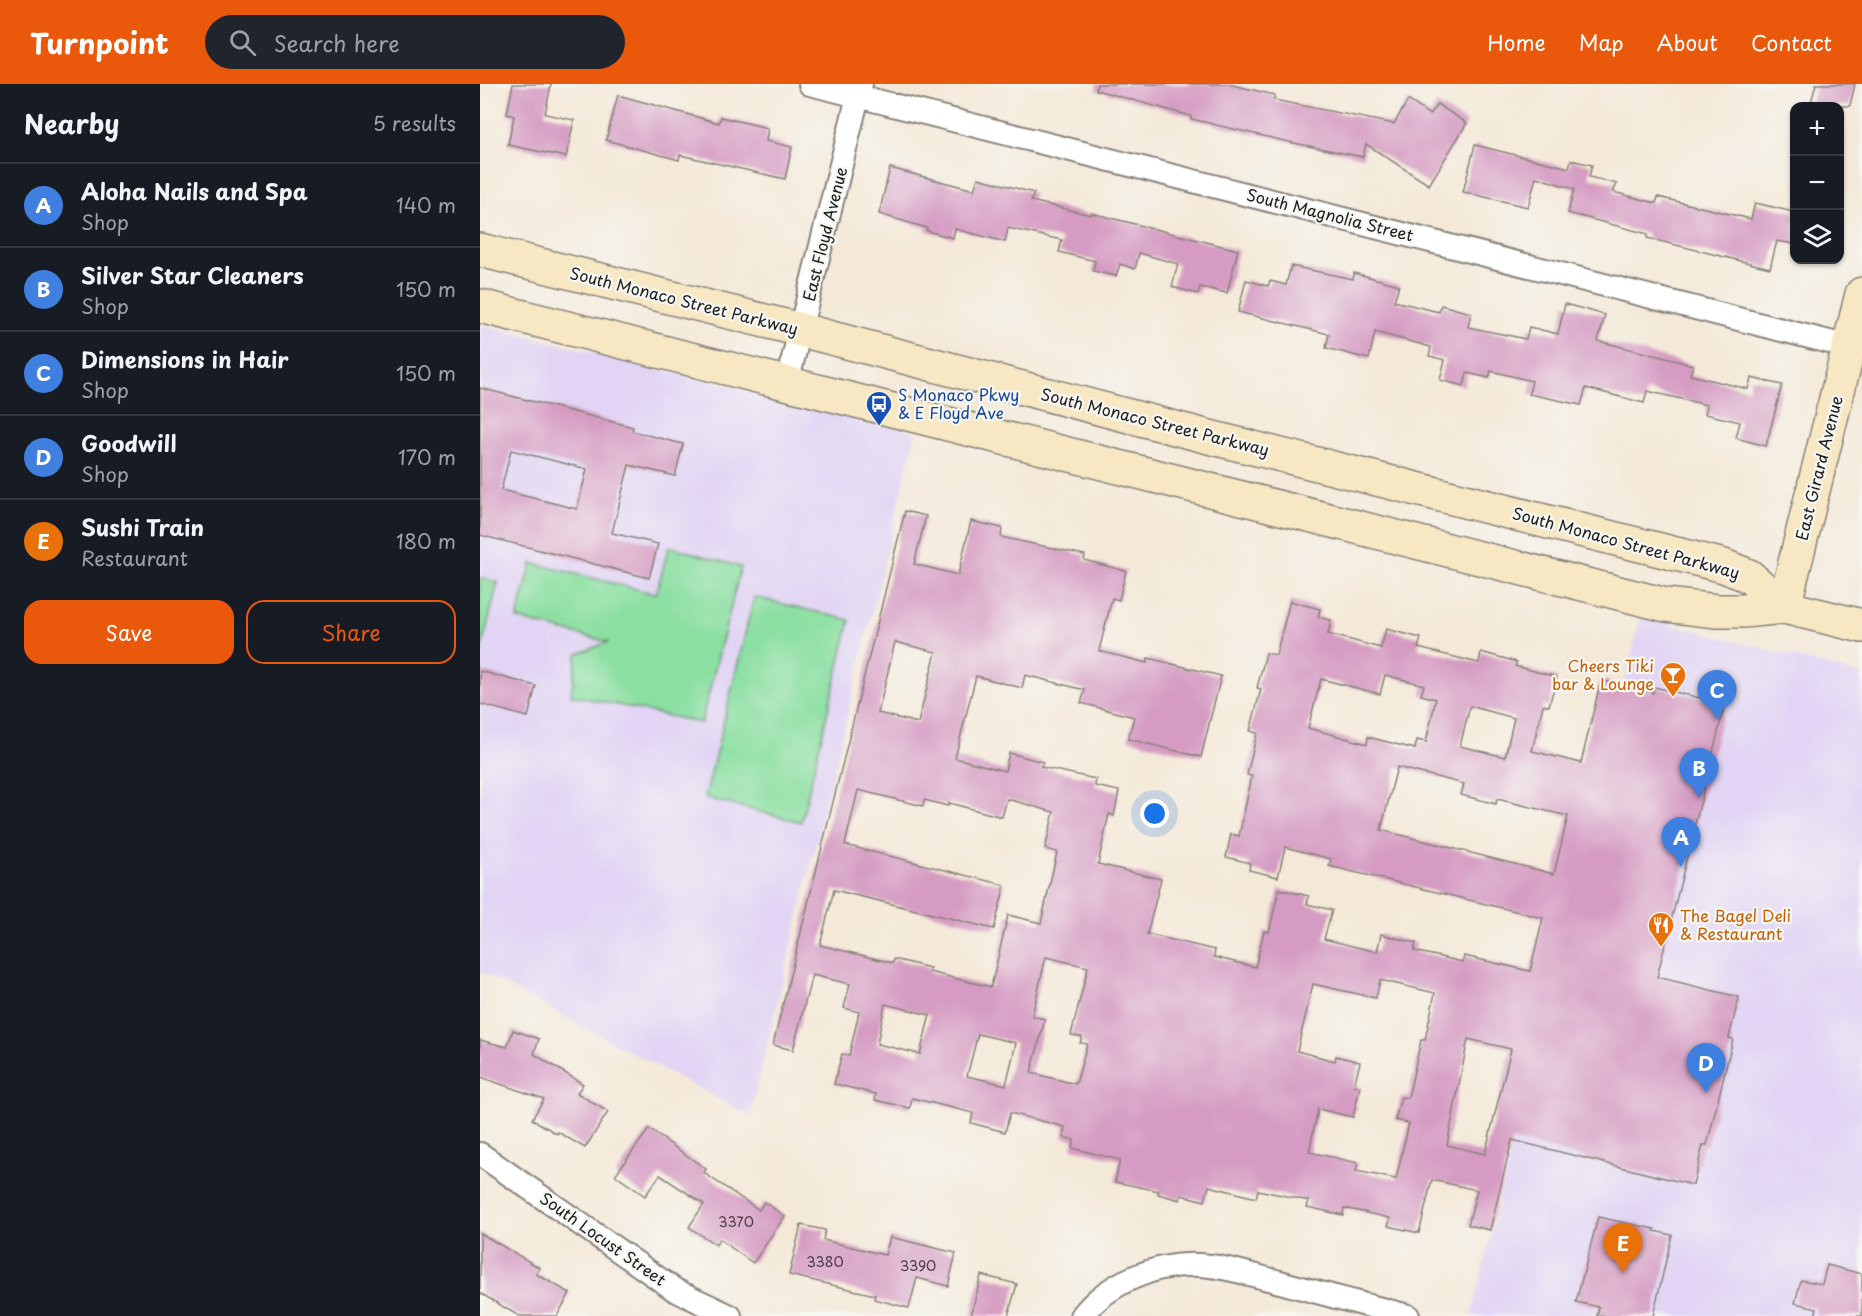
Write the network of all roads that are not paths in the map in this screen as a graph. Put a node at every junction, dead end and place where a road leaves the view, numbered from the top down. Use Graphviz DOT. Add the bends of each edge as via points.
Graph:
graph roads {
  1 [pos="810,84"];
  2 [pos="860,90"];
  3 [pos="480,250"];
  4 [pos="1862,294"];
  5 [pos="480,306"];
  6 [pos="801,330"];
  7 [pos="1849,347"];
  8 [pos="787,383"];
  9 [pos="1784,607"];
  10 [pos="1862,626"];
  11 [pos="480,1154"];
  12 [pos="730,1316"];
  13 [pos="1082,1316"];
  14 [pos="1408,1316"];
  1 -- 2 [label="street, South Magnolia Street"];
  2 -- 6 [label="street, East Floyd Avenue"];
  2 -- 7 [label="street, South Magnolia Street"];
  3 -- 6 [label="main road, South Monaco Street Parkway"];
  4 -- 7 [label="main road, East Girard Avenue"];
  5 -- 8 [label="main road, South Monaco Street Parkway"];
  6 -- 8 [label="street, East Floyd Avenue"];
  6 -- 9 [label="main road, South Monaco Street Parkway" via="1724,566 1754,579"];
  7 -- 9 [label="main road, East Girard Avenue"];
  8 -- 9 [label="main road, South Monaco Street Parkway" via="1666,605 1726,611"];
  9 -- 10 [label="main road, South Monaco Street Parkway"];
  11 -- 12 [label="street, South Locust Street" via="675,1290"];
  13 -- 14 [label="street" via="1102,1295 1138,1275 1199,1265"];
}
